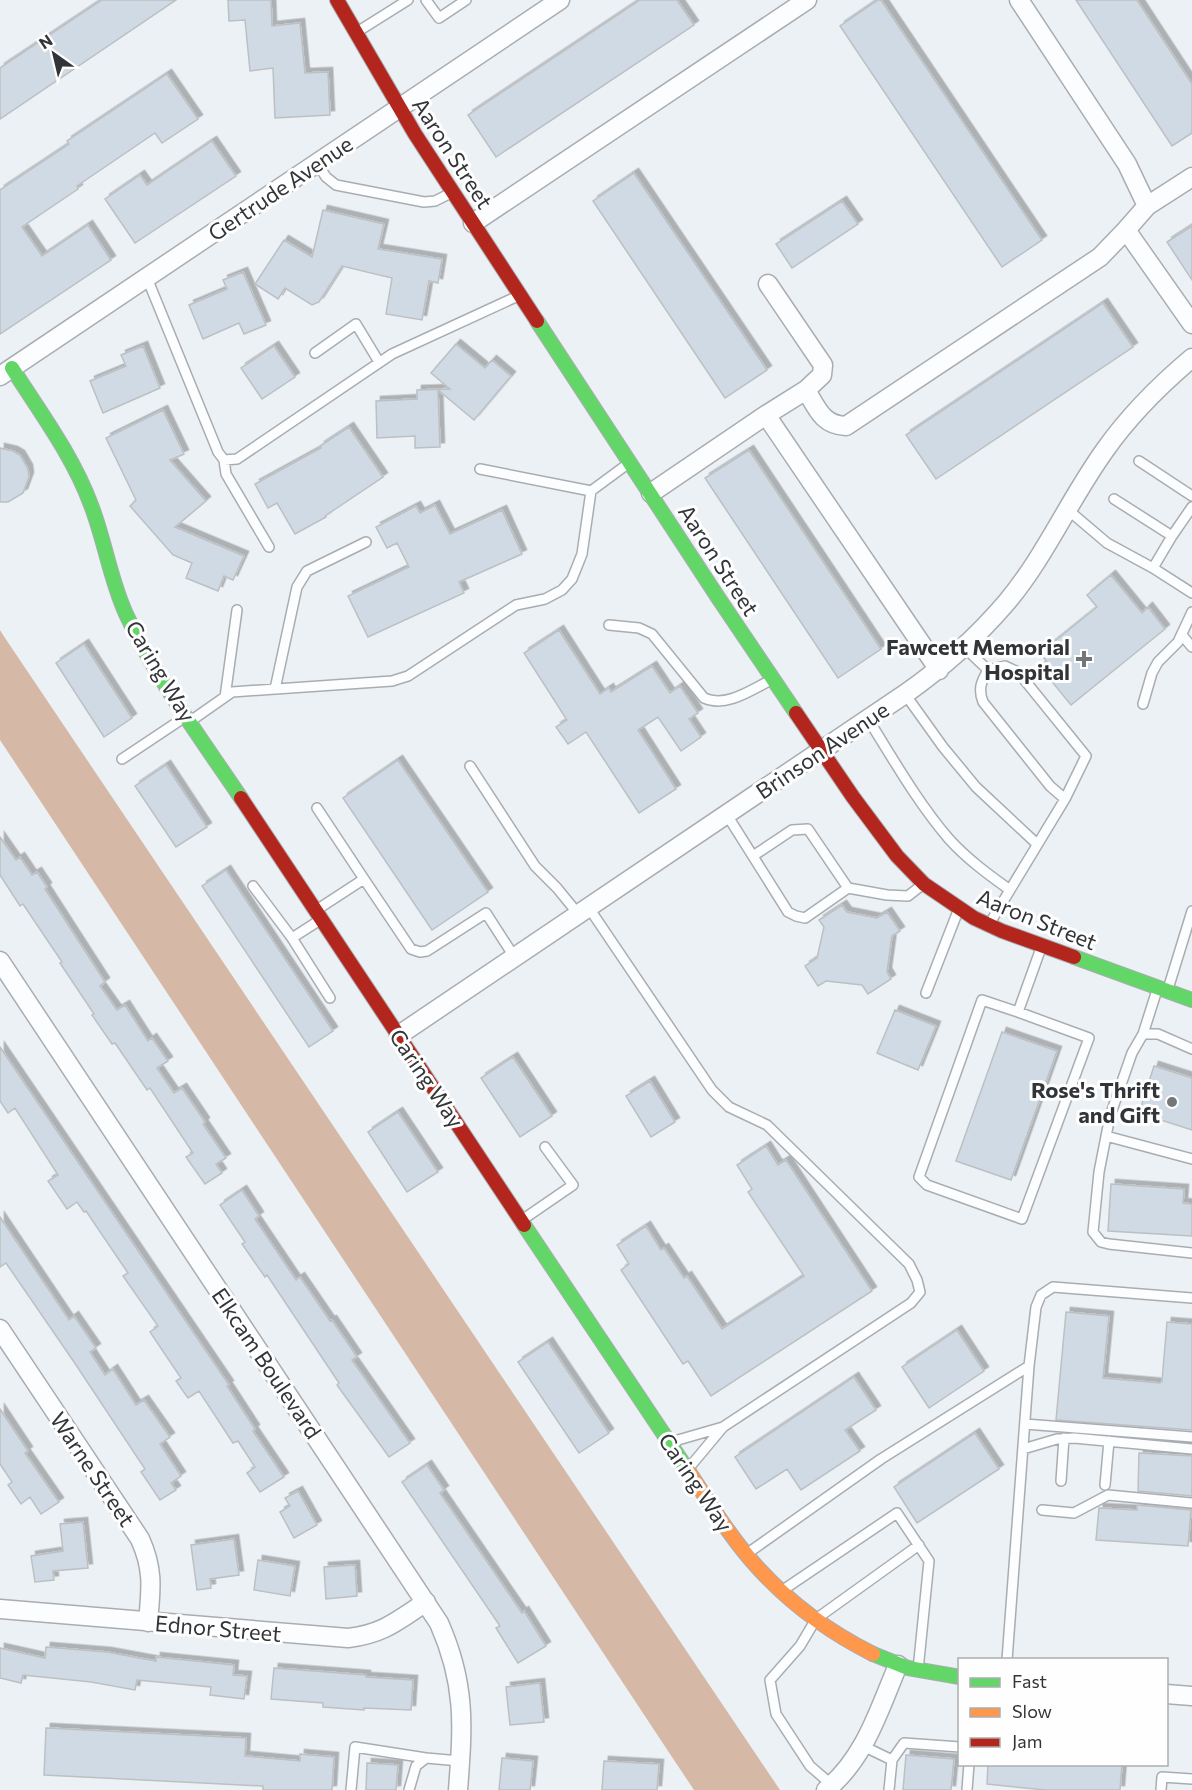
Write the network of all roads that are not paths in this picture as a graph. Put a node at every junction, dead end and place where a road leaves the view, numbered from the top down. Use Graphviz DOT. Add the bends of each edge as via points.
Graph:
graph roads {
  1 [pos="337,0"];
  2 [pos="408,0"];
  3 [pos="426,0"];
  4 [pos="466,0"];
  5 [pos="560,0"];
  6 [pos="807,0"];
  7 [pos="1019,0"];
  8 [pos="355,34"];
  9 [pos="399,108"];
  10 [pos="317,164"];
  11 [pos="1192,177"];
  12 [pos="453,192"];
  13 [pos="1147,206"];
  14 [pos="473,223"];
  15 [pos="1126,230"];
  16 [pos="147,278"];
  17 [pos="768,284"];
  18 [pos="520,295"];
  19 [pos="1192,324"];
  20 [pos="315,353"];
  21 [pos="1192,358"];
  22 [pos="380,362"];
  23 [pos="6,372"];
  24 [pos="806,390"];
  25 [pos="766,415"];
  26 [pos="224,460"];
  27 [pos="1139,461"];
  28 [pos="630,463"];
  29 [pos="480,469"];
  30 [pos="591,491"];
  31 [pos="651,494"];
  32 [pos="1192,496"];
  33 [pos="1114,500"];
  34 [pos="1067,509"];
  35 [pos="1192,510"];
  36 [pos="1173,536"];
  37 [pos="366,542"];
  38 [pos="269,547"];
  39 [pos="1153,568"];
  40 [pos="1192,593"];
  41 [pos="237,610"];
  42 [pos="1192,612"];
  43 [pos="609,625"];
  44 [pos="1182,635"];
  45 [pos="964,647"];
  46 [pos="1192,647"];
  47 [pos="939,670"];
  48 [pos="988,670"];
  49 [pos="773,678"];
  50 [pos="275,689"];
  51 [pos="905,694"];
  52 [pos="225,697"];
  53 [pos="1143,704"];
  54 [pos="188,718"];
  55 [pos="868,719"];
  56 [pos="822,751"];
  57 [pos="122,759"];
  58 [pos="470,766"];
  59 [pos="1065,799"];
  60 [pos="317,808"];
  61 [pos="727,814"];
  62 [pos="1038,844"];
  63 [pos="753,856"];
  64 [pos="364,879"];
  65 [pos="924,884"];
  66 [pos="253,886"];
  67 [pos="848,888"];
  68 [pos="1010,890"];
  69 [pos="958,909"];
  70 [pos="584,911"];
  71 [pos="1192,911"];
  72 [pos="319,915"];
  73 [pos="988,925"];
  74 [pos="292,938"];
  75 [pos="1042,945"];
  76 [pos="515,958"];
  77 [pos="0,961"];
  78 [pos="1162,989"];
  79 [pos="926,993"];
  80 [pos="330,998"];
  81 [pos="1192,1000"];
  82 [pos="1018,1012"];
  83 [pos="1143,1034"];
  84 [pos="399,1035"];
  85 [pos="1192,1049"];
  86 [pos="1106,1136"];
  87 [pos="545,1147"];
  88 [pos="1192,1159"];
  89 [pos="522,1220"];
  90 [pos="1192,1253"];
  91 [pos="1192,1298"];
  92 [pos="0,1329"];
  93 [pos="1029,1366"];
  94 [pos="1025,1424"];
  95 [pos="723,1427"];
  96 [pos="1192,1437"];
  97 [pos="1064,1438"];
  98 [pos="1109,1441"];
  99 [pos="669,1442"];
  100 [pos="1023,1449"];
  101 [pos="1192,1449"];
  102 [pos="687,1470"];
  103 [pos="1060,1481"];
  104 [pos="1105,1485"];
  105 [pos="1192,1503"];
  106 [pos="1042,1510"];
  107 [pos="919,1545"];
  108 [pos="746,1554"];
  109 [pos="781,1591"];
  110 [pos="426,1602"];
  111 [pos="0,1609"];
  112 [pos="816,1619"];
  113 [pos="148,1622"];
  114 [pos="1007,1658"];
  115 [pos="898,1665"];
  116 [pos="918,1671"];
  117 [pos="958,1677"];
  118 [pos="1168,1694"];
  119 [pos="1192,1696"];
  120 [pos="863,1746"];
  121 [pos="958,1747"];
  122 [pos="426,1758"];
  123 [pos="892,1760"];
  124 [pos="460,1761"];
  125 [pos="969,1766"];
  126 [pos="1192,1779"];
  127 [pos="829,1788"];
  128 [pos="351,1790"];
  129 [pos="410,1790"];
  130 [pos="458,1790"];
  131 [pos="889,1790"];
  132 [pos="967,1790"];
  133 [pos="1161,1790"];
  1 -- 8 [label="street, Aaron Street"];
  2 -- 8 [label="lane"];
  3 -- 4 [label="lane" via="439,18"];
  5 -- 9 [label="street, Gertrude Avenue"];
  6 -- 14 [label="street"];
  7 -- 13 [label="street" via="1127,164"];
  8 -- 9 [label="street, Aaron Street"];
  9 -- 10 [label="street, Gertrude Avenue"];
  9 -- 12 [label="street, Aaron Street"];
  10 -- 12 [label="lane" via="336,184 424,202"];
  10 -- 16 [label="street, Gertrude Avenue"];
  11 -- 13 [label="street"];
  12 -- 14 [label="street, Aaron Street"];
  13 -- 15 [label="street"];
  14 -- 18 [label="street, Aaron Street"];
  15 -- 19 [label="street"];
  15 -- 24 [label="street" via="1100,257 846,426 826,420"];
  16 -- 23 [label="street, Gertrude Avenue"];
  16 -- 26 [label="lane"];
  17 -- 24 [label="street" via="823,365 822,375"];
  18 -- 22 [label="lane"];
  18 -- 28 [label="street, Aaron Street"];
  20 -- 22 [label="lane" via="356,324"];
  21 -- 34 [label="street, Brinson Avenue" via="1131,417 1104,450"];
  22 -- 26 [label="lane" via="237,459"];
  23 -- 54 [label="street, Caring Way" via="73,465 88,497 127,616"];
  24 -- 25 [label="street"];
  25 -- 31 [label="street"];
  25 -- 47 [label="street"];
  26 -- 38 [label="lane" via="226,474"];
  27 -- 32 [label="lane"];
  28 -- 30 [label="lane"];
  28 -- 31 [label="street, Aaron Street"];
  29 -- 30 [label="lane"];
  30 -- 50 [label="lane" via="582,554 572,579 562,590 516,605 408,676 392,681"];
  31 -- 49 [label="street, Aaron Street"];
  33 -- 36 [label="lane"];
  34 -- 39 [label="lane" via="1107,543"];
  34 -- 45 [label="street, Brinson Avenue" via="1013,594"];
  35 -- 36 [label="lane"];
  36 -- 39 [label="lane"];
  37 -- 50 [label="lane" via="307,571 297,587"];
  39 -- 40 [label="lane"];
  41 -- 52 [label="lane"];
  42 -- 44 [label="lane"];
  43 -- 49 [label="lane" via="639,628 652,634 704,698 714,702 750,691"];
  44 -- 46 [label="lane"];
  44 -- 53 [label="lane" via="1158,662"];
  45 -- 47 [label="street, Brinson Avenue"];
  45 -- 48 [label="lane"];
  47 -- 51 [label="street, Brinson Avenue"];
  48 -- 59 [label="lane" via="979,691 983,702 1050,786"];
  48 -- 59 [label="lane" via="1005,666 1018,672 1086,756"];
  49 -- 56 [label="street, Aaron Street"];
  50 -- 52 [label="lane" via="232,692"];
  51 -- 55 [label="street, Brinson Avenue"];
  51 -- 62 [label="lane" via="976,787"];
  52 -- 54 [label="lane"];
  54 -- 57 [label="lane"];
  54 -- 72 [label="street, Caring Way"];
  55 -- 56 [label="street, Brinson Avenue"];
  55 -- 68 [label="lane" via="950,839"];
  56 -- 61 [label="street, Brinson Avenue"];
  56 -- 65 [label="street, Aaron Street" via="882,837"];
  58 -- 70 [label="lane" via="535,866"];
  59 -- 62 [label="lane"];
  60 -- 64 [label="lane"];
  61 -- 63 [label="lane"];
  61 -- 70 [label="street, Brinson Avenue"];
  62 -- 68 [label="lane"];
  63 -- 67 [label="lane" via="792,830 808,829"];
  63 -- 67 [label="lane" via="788,912 796,916 805,918"];
  64 -- 72 [label="lane"];
  64 -- 76 [label="lane" via="411,949 427,951 486,913"];
  65 -- 67 [label="lane" via="908,896"];
  65 -- 69 [label="street, Aaron Street"];
  66 -- 74 [label="lane"];
  68 -- 73 [label="lane"];
  69 -- 73 [label="street, Aaron Street"];
  69 -- 79 [label="lane"];
  70 -- 76 [label="street, Brinson Avenue"];
  70 -- 95 [label="lane" via="712,1090 729,1107 767,1125 909,1264 917,1280 920,1292 911,1303"];
  71 -- 78 [label="lane"];
  72 -- 74 [label="lane"];
  72 -- 84 [label="street, Caring Way"];
  73 -- 75 [label="street, Aaron Street"];
  74 -- 80 [label="lane"];
  75 -- 78 [label="street, Aaron Street"];
  75 -- 82 [label="lane"];
  76 -- 84 [label="street, Brinson Avenue"];
  77 -- 110 [label="street, Elkcam Boulevard"];
  78 -- 81 [label="street, Aaron Street"];
  78 -- 83 [label="lane"];
  82 -- 82 [label="lane" via="982,1000 919,1177 927,1185 1022,1219 1089,1038"];
  83 -- 85 [label="lane" via="1158,1034"];
  83 -- 86 [label="lane" via="1132,1053"];
  84 -- 89 [label="street, Caring Way"];
  86 -- 88 [label="lane"];
  86 -- 90 [label="lane" via="1099,1172 1095,1237 1109,1244"];
  87 -- 89 [label="lane" via="573,1185"];
  89 -- 99 [label="street, Caring Way"];
  91 -- 93 [label="lane" via="1053,1287 1041,1295 1036,1307"];
  92 -- 113 [label="street, Warne Street" via="140,1539 149,1559 152,1581"];
  93 -- 94 [label="lane"];
  93 -- 108 [label="lane" via="881,1460"];
  94 -- 96 [label="lane"];
  94 -- 100 [label="lane"];
  95 -- 99 [label="lane"];
  95 -- 102 [label="lane"];
  97 -- 98 [label="lane"];
  97 -- 100 [label="lane"];
  97 -- 103 [label="lane"];
  98 -- 101 [label="lane"];
  98 -- 104 [label="lane"];
  99 -- 102 [label="street, Caring Way"];
  100 -- 114 [label="lane"];
  102 -- 108 [label="street, Caring Way"];
  105 -- 106 [label="lane" via="1108,1496 1074,1513"];
  107 -- 109 [label="lane" via="897,1513"];
  107 -- 112 [label="lane"];
  107 -- 116 [label="lane" via="929,1561"];
  108 -- 109 [label="street, Caring Way"];
  109 -- 112 [label="street, Caring Way"];
  110 -- 113 [label="street, Ednor Street" via="369,1636 348,1638"];
  110 -- 124 [label="street, Elkcam Boulevard" via="455,1666 462,1711"];
  111 -- 113 [label="street, Ednor Street"];
  112 -- 115 [label="street, Caring Way"];
  112 -- 127 [label="lane" via="800,1646 770,1680 776,1714"];
  115 -- 116 [label="street, Caring Way"];
  115 -- 120 [label="street"];
  116 -- 117 [label="street, Caring Way"];
  118 -- 119 [label="street"];
  120 -- 123 [label="lane"];
  120 -- 127 [label="street"];
  121 -- 123 [label="lane" via="904,1743"];
  122 -- 124 [label="lane"];
  122 -- 128 [label="lane" via="355,1747"];
  122 -- 129 [label="lane" via="416,1766"];
  123 -- 131 [label="lane"];
  124 -- 130 [label="street, Elkcam Boulevard"];
  125 -- 132 [label="lane"];
  126 -- 133 [label="lane" via="1162,1777"];
}
